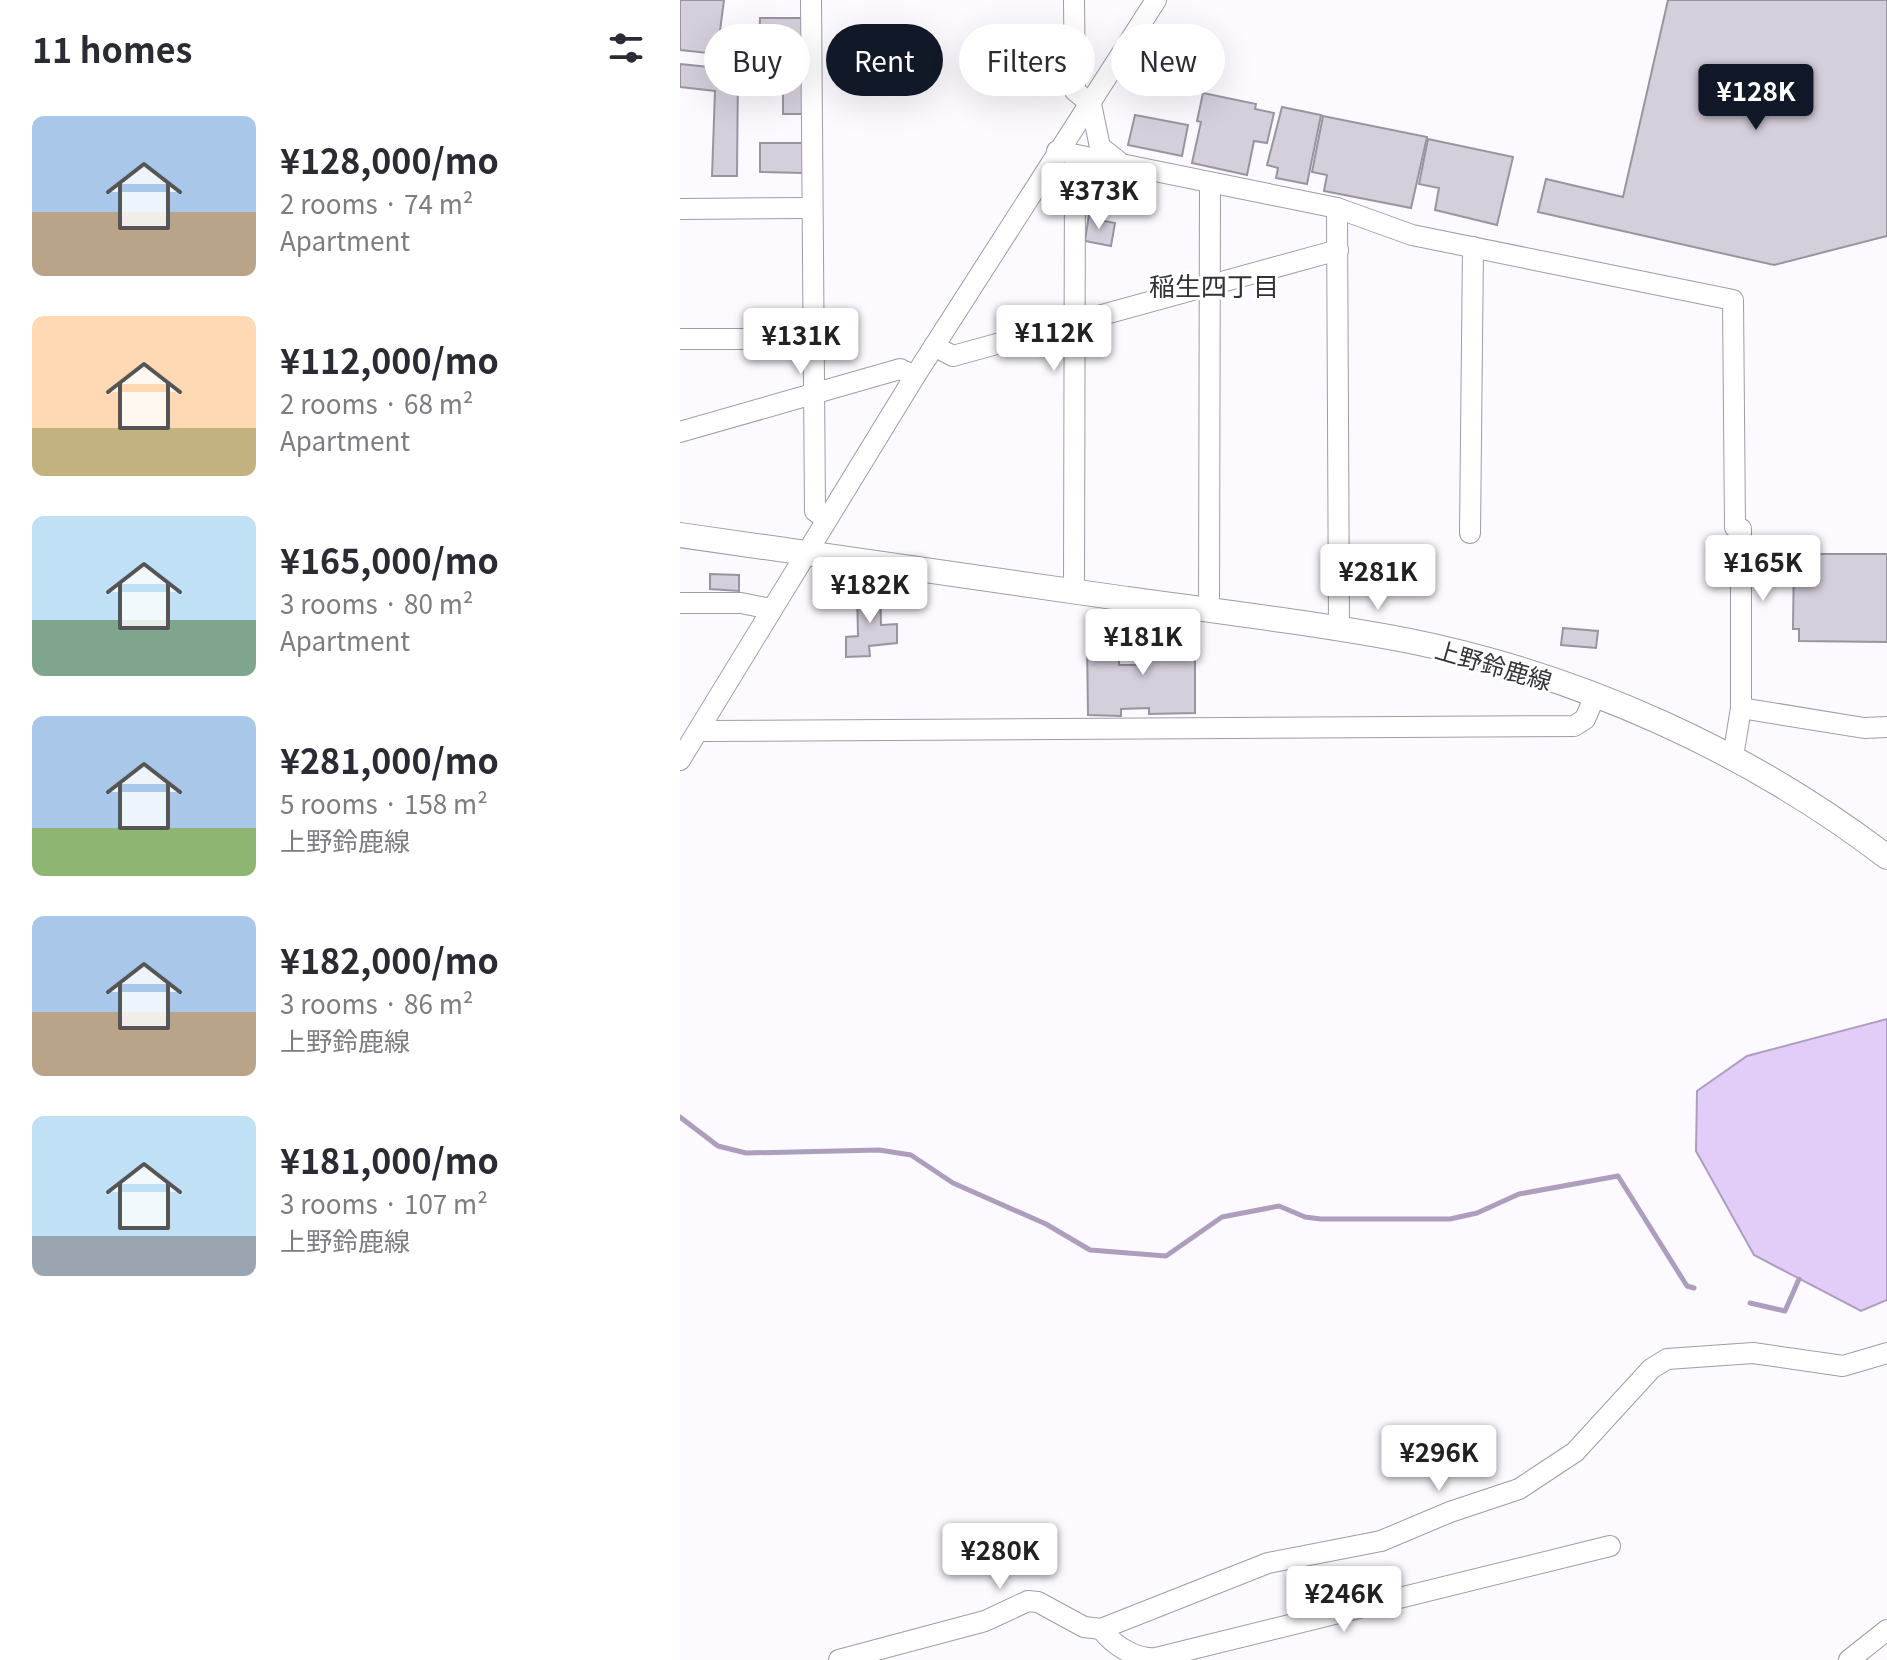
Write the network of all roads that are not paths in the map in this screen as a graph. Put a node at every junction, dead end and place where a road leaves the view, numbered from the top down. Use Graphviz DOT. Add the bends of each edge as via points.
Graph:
graph roads {
  1 [pos="811,0"];
  2 [pos="1074,0"];
  3 [pos="1156,0"];
  4 [pos="1091,104"];
  5 [pos="1066,153"];
  6 [pos="1125,165"];
  7 [pos="1210,183"];
  8 [pos="811,208"];
  9 [pos="1337,208"];
  10 [pos="680,209"];
  11 [pos="1473,247"];
  12 [pos="1338,250"];
  13 [pos="1210,285"];
  14 [pos="1076,322"];
  15 [pos="680,339"];
  16 [pos="813,339"];
  17 [pos="934,346"];
  18 [pos="915,376"];
  19 [pos="816,395"];
  20 [pos="680,432"];
  21 [pos="826,519"];
  22 [pos="1470,533"];
  23 [pos="680,535"];
  24 [pos="805,554"];
  25 [pos="1074,592"];
  26 [pos="680,603"];
  27 [pos="771,609"];
  28 [pos="1209,611"];
  29 [pos="1339,629"];
  30 [pos="1595,696"];
  31 [pos="1741,708"];
  32 [pos="1887,727"];
  33 [pos="699,731"];
  34 [pos="1733,757"];
  35 [pos="680,760"];
  36 [pos="1887,857"];
  37 [pos="1887,1353"];
  38 [pos="1610,1546"];
  39 [pos="1101,1629"];
  40 [pos="1887,1630"];
  41 [pos="899,1652"];
  42 [pos="1215,1652"];
  43 [pos="839,1660"];
  44 [pos="1849,1660"];
  1 -- 8 [label="street"];
  2 -- 4 [label="street" via="1075,91"];
  3 -- 4 [label="street"];
  4 -- 5 [label="street"];
  4 -- 6 [label="street" via="1100,147"];
  5 -- 6 [label="street"];
  5 -- 14 [label="street"];
  5 -- 17 [label="street"];
  6 -- 7 [label="street"];
  7 -- 9 [label="street"];
  7 -- 13 [label="street"];
  8 -- 10 [label="street"];
  8 -- 16 [label="street"];
  9 -- 11 [label="street" via="1412,235"];
  9 -- 12 [label="street"];
  11 -- 22 [label="street"];
  11 -- 31 [label="street" via="1733,300"];
  12 -- 13 [label="street"];
  12 -- 29 [label="street"];
  13 -- 14 [label="street"];
  13 -- 28 [label="street"];
  14 -- 17 [label="street" via="953,356"];
  14 -- 25 [label="street"];
  15 -- 16 [label="street"];
  16 -- 19 [label="street"];
  17 -- 18 [label="street"];
  18 -- 19 [label="street" via="900,369"];
  18 -- 21 [label="street"];
  19 -- 20 [label="street"];
  19 -- 21 [label="street" via="815,511"];
  21 -- 24 [label="street"];
  23 -- 24 [label="main road, 上野鈴鹿線"];
  24 -- 25 [label="main road, 上野鈴鹿線"];
  24 -- 27 [label="street"];
  25 -- 28 [label="main road, 上野鈴鹿線"];
  26 -- 27 [label="street" via="741,603"];
  27 -- 33 [label="street"];
  28 -- 29 [label="main road, 上野鈴鹿線"];
  29 -- 30 [label="main road, 上野鈴鹿線" via="1469,655"];
  30 -- 33 [label="street" via="1585,719 1574,726"];
  30 -- 34 [label="main road, 上野鈴鹿線"];
  31 -- 32 [label="street"];
  31 -- 34 [label="street"];
  33 -- 35 [label="street"];
  34 -- 36 [label="main road, 上野鈴鹿線"];
  37 -- 39 [label="street" via="1843,1366 1753,1353 1667,1359 1651,1369 1575,1452 1519,1489 1381,1541 1268,1563"];
  38 -- 42 [label="street"];
  39 -- 41 [label="street" via="1084,1627 1028,1601"];
  39 -- 42 [label="street" via="1145,1659"];
  40 -- 44 [label="street"];
  41 -- 43 [label="street"];
}
